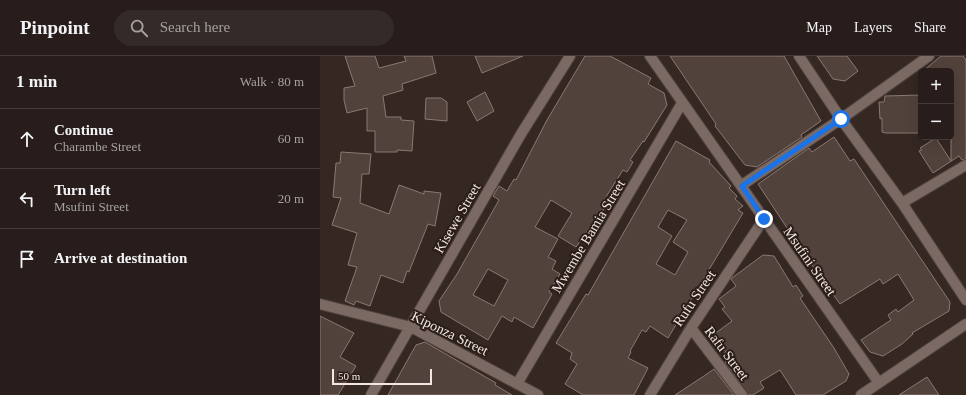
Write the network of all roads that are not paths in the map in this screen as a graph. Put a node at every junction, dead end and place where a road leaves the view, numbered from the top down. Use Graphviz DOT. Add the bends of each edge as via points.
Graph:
graph roads {
  1 [pos="570,56"];
  2 [pos="650,56"];
  3 [pos="799,56"];
  4 [pos="929,56"];
  5 [pos="682,104"];
  6 [pos="841,119"];
  7 [pos="966,165"];
  8 [pos="742,186"];
  9 [pos="902,203"];
  10 [pos="764,219"];
  11 [pos="966,300"];
  12 [pos="320,304"];
  13 [pos="966,324"];
  14 [pos="411,327"];
  15 [pos="690,328"];
  16 [pos="879,383"];
  17 [pos="517,384"];
  18 [pos="371,395"];
  19 [pos="538,395"];
  20 [pos="650,395"];
  21 [pos="742,395"];
  22 [pos="861,395"];
  1 -- 14 [label="street, Kisewe Street" via="521,134"];
  2 -- 5 [label="street, Msufini Street"];
  3 -- 6 [label="street"];
  4 -- 6 [label="street"];
  5 -- 8 [label="street, Msufini Street"];
  5 -- 17 [label="street, Mwembe Bamia Street"];
  6 -- 8 [label="street"];
  6 -- 9 [label="street"];
  7 -- 9 [label="street"];
  8 -- 10 [label="street, Msufini Street"];
  9 -- 11 [label="street"];
  10 -- 15 [label="street, Rufu Street"];
  10 -- 16 [label="street, Msufini Street"];
  12 -- 14 [label="street, Kiponza Street"];
  13 -- 16 [label="street"];
  14 -- 17 [label="street, Kiponza Street"];
  14 -- 18 [label="street, Kisewe Street"];
  15 -- 20 [label="street, Rufu Street"];
  15 -- 21 [label="street, Rafu Street"];
  16 -- 22 [label="street"];
  17 -- 19 [label="street, Kiponza Street"];
}
